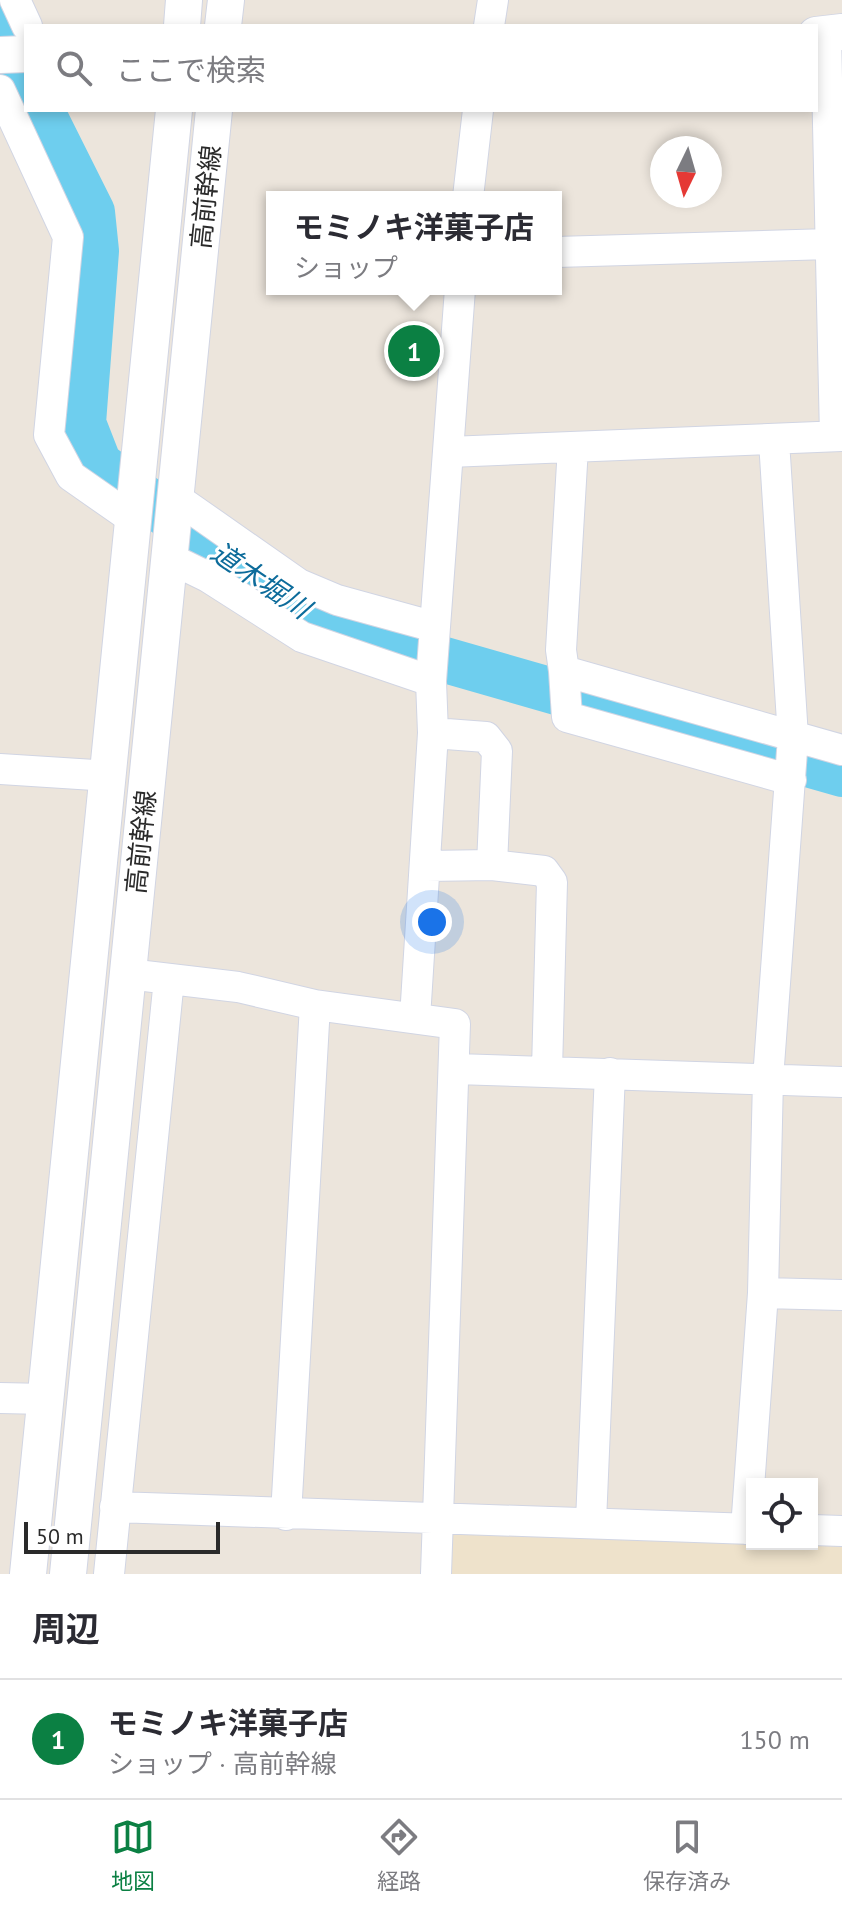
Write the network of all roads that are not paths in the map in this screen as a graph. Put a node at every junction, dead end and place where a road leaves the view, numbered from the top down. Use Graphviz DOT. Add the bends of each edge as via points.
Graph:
graph roads {
  1 [pos="15,0"];
  2 [pos="184,0"];
  3 [pos="226,0"];
  4 [pos="493,0"];
  5 [pos="26,24"];
  6 [pos="182,24"];
  7 [pos="223,24"];
  8 [pos="489,24"];
  9 [pos="828,34"];
  10 [pos="24,54"];
  11 [pos="0,55"];
  12 [pos="0,90"];
  13 [pos="174,112"];
  14 [pos="214,112"];
  15 [pos="478,112"];
  16 [pos="469,191"];
  17 [pos="830,244"];
  18 [pos="562,252"];
  19 [pos="460,295"];
  20 [pos="838,436"];
  21 [pos="774,441"];
  22 [pos="573,447"];
  23 [pos="449,452"];
  24 [pos="176,498"];
  25 [pos="134,520"];
  26 [pos="169,558"];
  27 [pos="435,627"];
  28 [pos="431,681"];
  29 [pos="564,687"];
  30 [pos="433,733"];
  31 [pos="793,737"];
  32 [pos="842,750"];
  33 [pos="0,769"];
  34 [pos="110,776"];
  35 [pos="791,780"];
  36 [pos="492,865"];
  37 [pos="426,866"];
  38 [pos="128,974"];
  39 [pos="169,979"];
  40 [pos="315,1005"];
  41 [pos="415,1018"];
  42 [pos="456,1069"];
  43 [pos="547,1070"];
  44 [pos="610,1073"];
  45 [pos="768,1079"];
  46 [pos="842,1082"];
  47 [pos="763,1293"];
  48 [pos="842,1295"];
  49 [pos="0,1398"];
  50 [pos="46,1399"];
  51 [pos="752,1478"];
  52 [pos="115,1507"];
  53 [pos="286,1515"];
  54 [pos="439,1519"];
  55 [pos="591,1522"];
  56 [pos="746,1529"];
  57 [pos="818,1530"];
  58 [pos="842,1531"];
  59 [pos="28,1574"];
  60 [pos="68,1574"];
  61 [pos="109,1574"];
  62 [pos="436,1574"];
  1 -- 5 [label="street"];
  2 -- 6 [label="street"];
  3 -- 7 [label="street"];
  4 -- 8 [label="street"];
  9 -- 17 [label="street"];
  10 -- 11 [label="street"];
  12 -- 25 [label="street" via="68,237 49,435 71,476"];
  13 -- 25 [label="street, 高前幹線"];
  14 -- 24 [label="street, 高前幹線"];
  15 -- 16 [label="street"];
  17 -- 18 [label="street"];
  17 -- 20 [label="street"];
  19 -- 23 [label="street"];
  20 -- 21 [label="street"];
  21 -- 22 [label="street"];
  21 -- 31 [label="street"];
  22 -- 23 [label="street"];
  22 -- 29 [label="street" via="561,650"];
  23 -- 27 [label="street"];
  24 -- 26 [label="street, 高前幹線"];
  24 -- 27 [label="street" via="299,584"];
  25 -- 34 [label="street, 高前幹線"];
  26 -- 28 [label="street" via="302,637"];
  26 -- 38 [label="street, 高前幹線"];
  27 -- 28 [label="street"];
  28 -- 30 [label="street"];
  29 -- 31 [label="street"];
  29 -- 35 [label="street" via="567,717"];
  30 -- 36 [label="street" via="486,737 497,751"];
  30 -- 37 [label="street"];
  31 -- 32 [label="street"];
  31 -- 35 [label="street"];
  33 -- 34 [label="street"];
  34 -- 50 [label="street, 高前幹線"];
  35 -- 45 [label="street"];
  36 -- 37 [label="street"];
  36 -- 43 [label="street" via="544,871 552,882"];
  37 -- 41 [label="street"];
  38 -- 39 [label="street"];
  38 -- 60 [label="street, 高前幹線"];
  39 -- 40 [label="street" via="238,987"];
  39 -- 52 [label="street"];
  40 -- 41 [label="street"];
  40 -- 53 [label="street"];
  41 -- 42 [label="street" via="455,1024"];
  42 -- 43 [label="street"];
  42 -- 54 [label="street"];
  43 -- 44 [label="street"];
  44 -- 45 [label="street"];
  44 -- 55 [label="street"];
  45 -- 46 [label="street"];
  45 -- 47 [label="street"];
  47 -- 48 [label="street"];
  47 -- 51 [label="street"];
  49 -- 50 [label="street"];
  50 -- 59 [label="street, 高前幹線"];
  52 -- 53 [label="street"];
  52 -- 61 [label="street"];
  53 -- 54 [label="street"];
  54 -- 55 [label="street"];
  54 -- 62 [label="street"];
  55 -- 56 [label="street"];
  57 -- 58 [label="street"];
}
